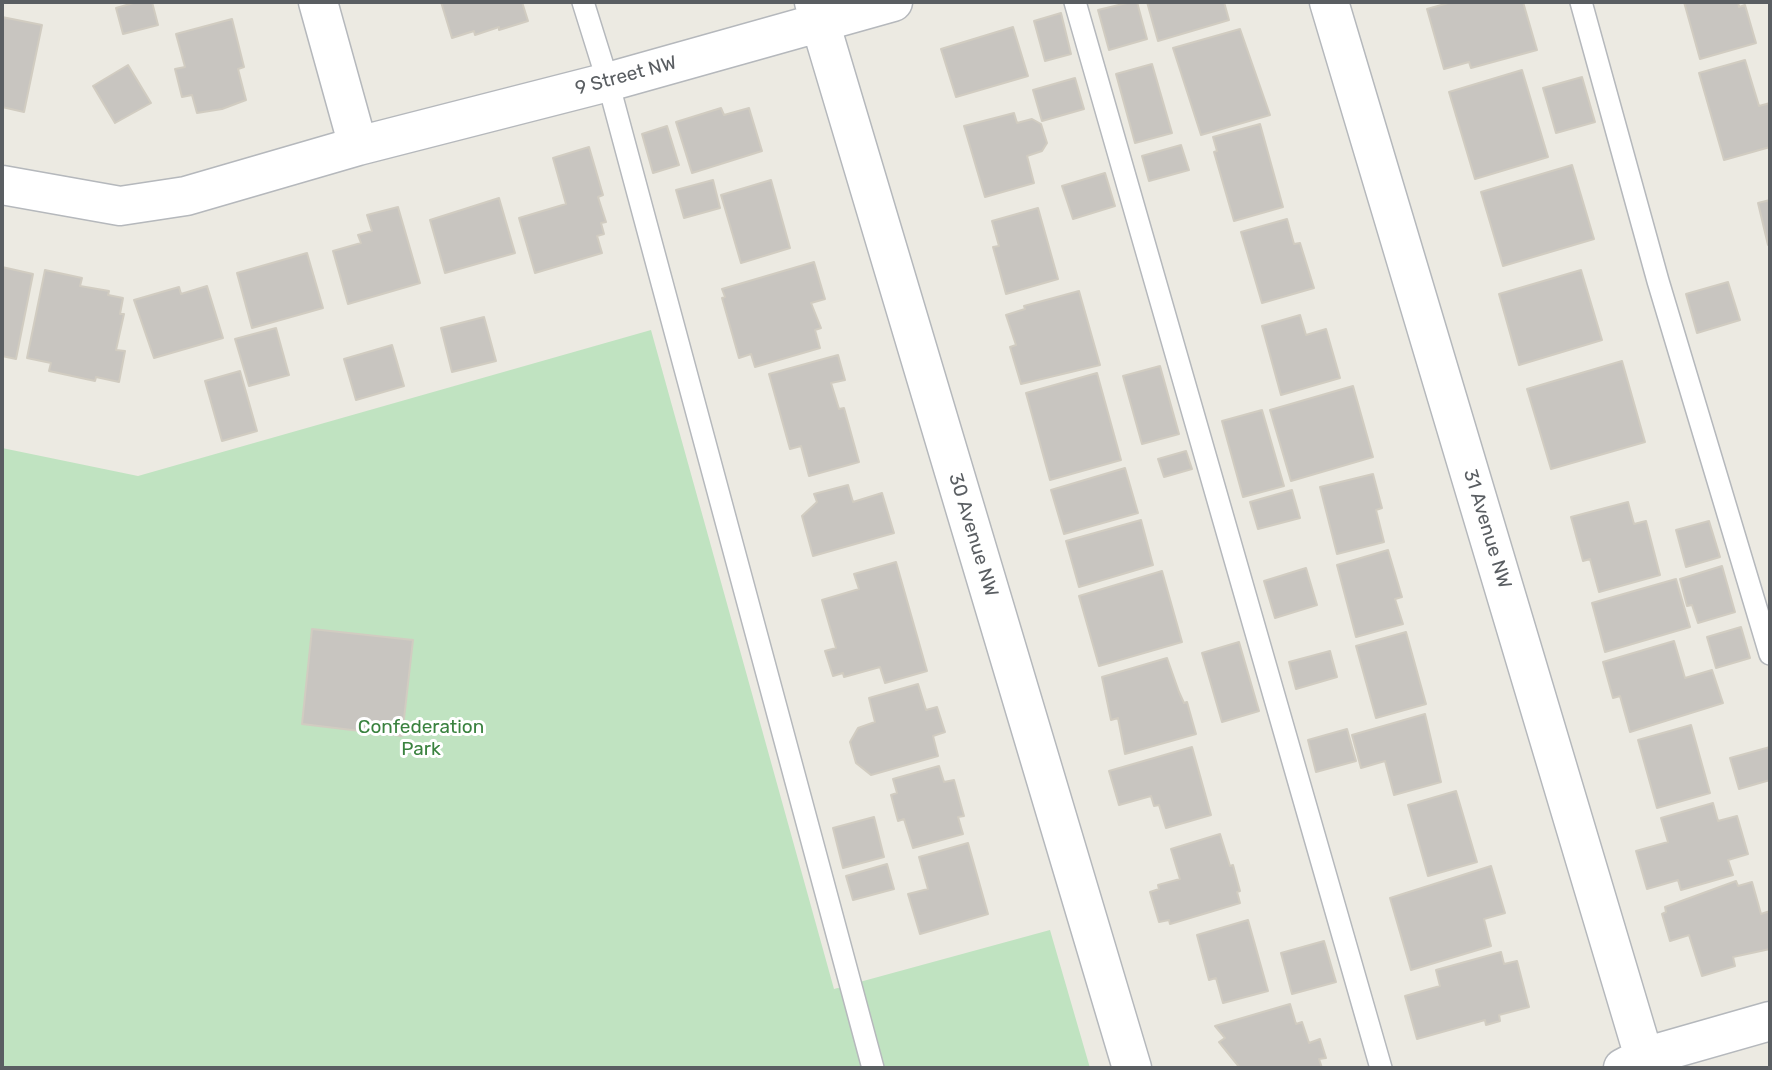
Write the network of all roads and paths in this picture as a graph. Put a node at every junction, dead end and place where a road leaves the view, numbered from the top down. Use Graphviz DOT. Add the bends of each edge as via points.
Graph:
graph roads {
  1 [pos="318,2"];
  2 [pos="583,2"];
  3 [pos="893,2"];
  4 [pos="1075,2"];
  5 [pos="1329,2"];
  6 [pos="1581,2"];
  7 [pos="817,12"];
  8 [pos="608,82"];
  9 [pos="358,146"];
  10 [pos="2,185"];
  11 [pos="1770,654"];
  12 [pos="1770,1021"];
  13 [pos="1633,1063"];
  14 [pos="873,1068"];
  15 [pos="1132,1068"];
  16 [pos="1381,1068"];
  1 -- 9 [label="street"];
  2 -- 8 [label="lane"];
  3 -- 7 [label="street, 9 Street NW"];
  4 -- 16 [label="lane"];
  5 -- 13 [label="street, 31 Avenue NW"];
  6 -- 11 [label="lane" via="1658,281"];
  7 -- 8 [label="street, 9 Street NW"];
  7 -- 15 [label="street, 30 Avenue NW"];
  8 -- 9 [label="street, 9 Street NW"];
  8 -- 14 [label="lane"];
  9 -- 10 [label="street, 9 Street NW" via="186,196 120,206"];
  12 -- 13 [label="street"];
}
